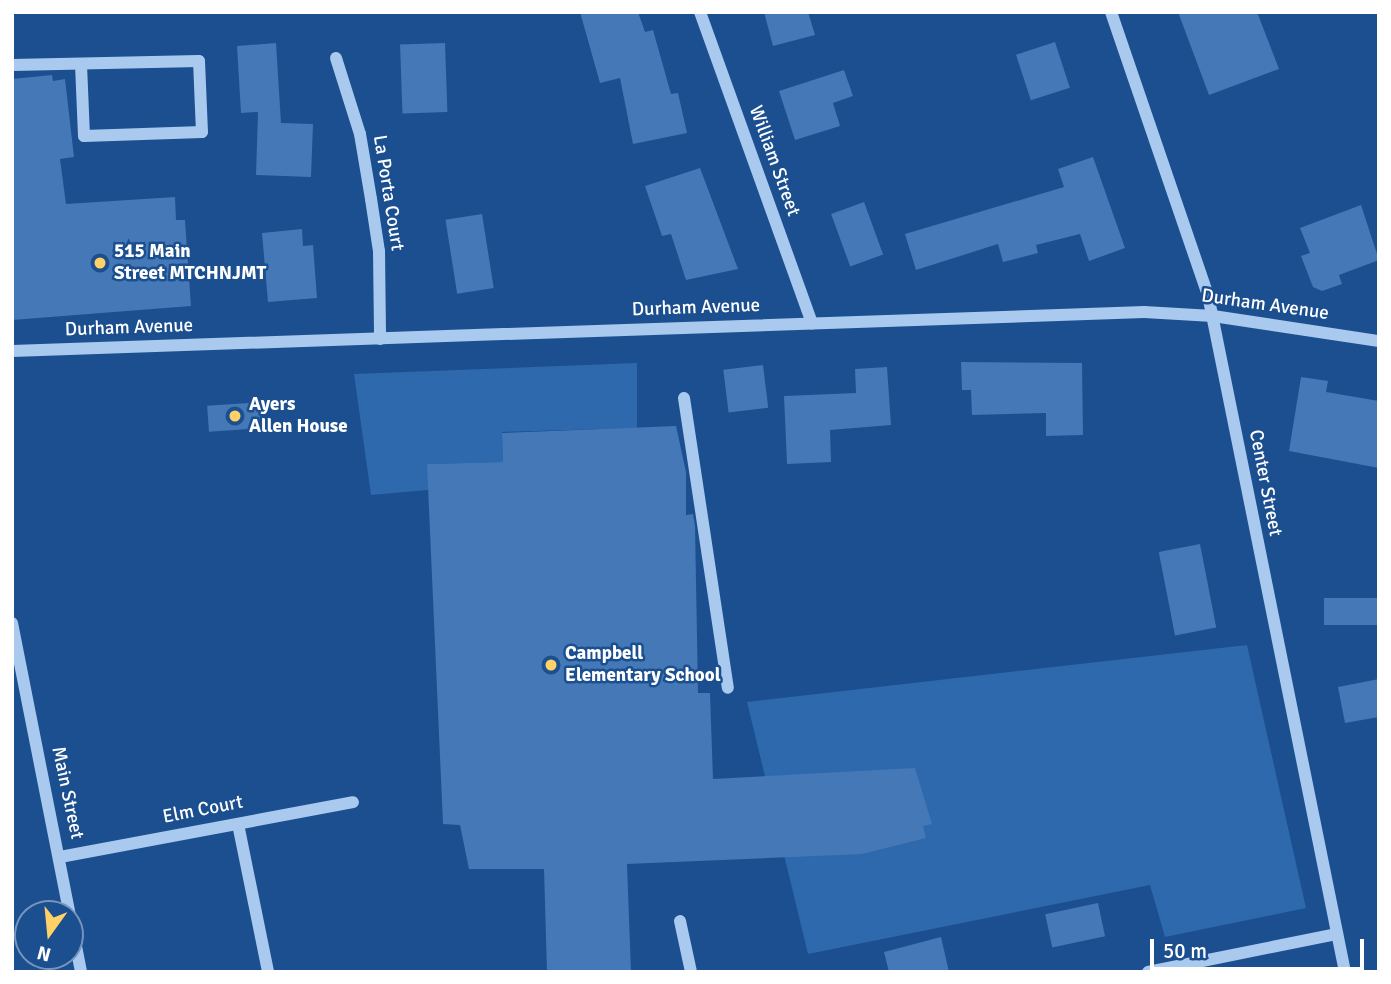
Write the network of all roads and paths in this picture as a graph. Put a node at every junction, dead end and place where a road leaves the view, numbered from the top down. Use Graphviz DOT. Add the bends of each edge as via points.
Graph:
graph roads {
  1 [pos="700,12"];
  2 [pos="1111,12"];
  3 [pos="336,58"];
  4 [pos="12,65"];
  5 [pos="81,65"];
  6 [pos="1213,316"];
  7 [pos="812,323"];
  8 [pos="380,339"];
  9 [pos="1379,341"];
  10 [pos="12,351"];
  11 [pos="684,398"];
  12 [pos="12,623"];
  13 [pos="728,688"];
  14 [pos="353,802"];
  15 [pos="238,824"];
  16 [pos="61,857"];
  17 [pos="680,921"];
  18 [pos="1337,934"];
  19 [pos="81,972"];
  20 [pos="268,972"];
  21 [pos="691,972"];
  22 [pos="1148,972"];
  23 [pos="1345,972"];
  1 -- 7 [label="street, William Street"];
  2 -- 6 [label="street, Center Street" via="1200,264"];
  3 -- 8 [label="street, La Porta Court" via="360,134 377,238"];
  4 -- 5 [label="street"];
  5 -- 5 [label="street" via="84,136 202,132 199,61"];
  6 -- 7 [label="street, Durham Avenue" via="1144,312"];
  6 -- 9 [label="street, Durham Avenue"];
  6 -- 18 [label="street, Center Street"];
  7 -- 8 [label="street, Durham Avenue"];
  8 -- 10 [label="street, Durham Avenue"];
  11 -- 13 [label="street"];
  12 -- 16 [label="street, Main Street"];
  14 -- 15 [label="street, Elm Court"];
  15 -- 16 [label="street, Elm Court"];
  15 -- 20 [label="street"];
  16 -- 19 [label="street, Main Street"];
  17 -- 21 [label="street"];
  18 -- 22 [label="street"];
  18 -- 23 [label="street, Center Street"];
}
